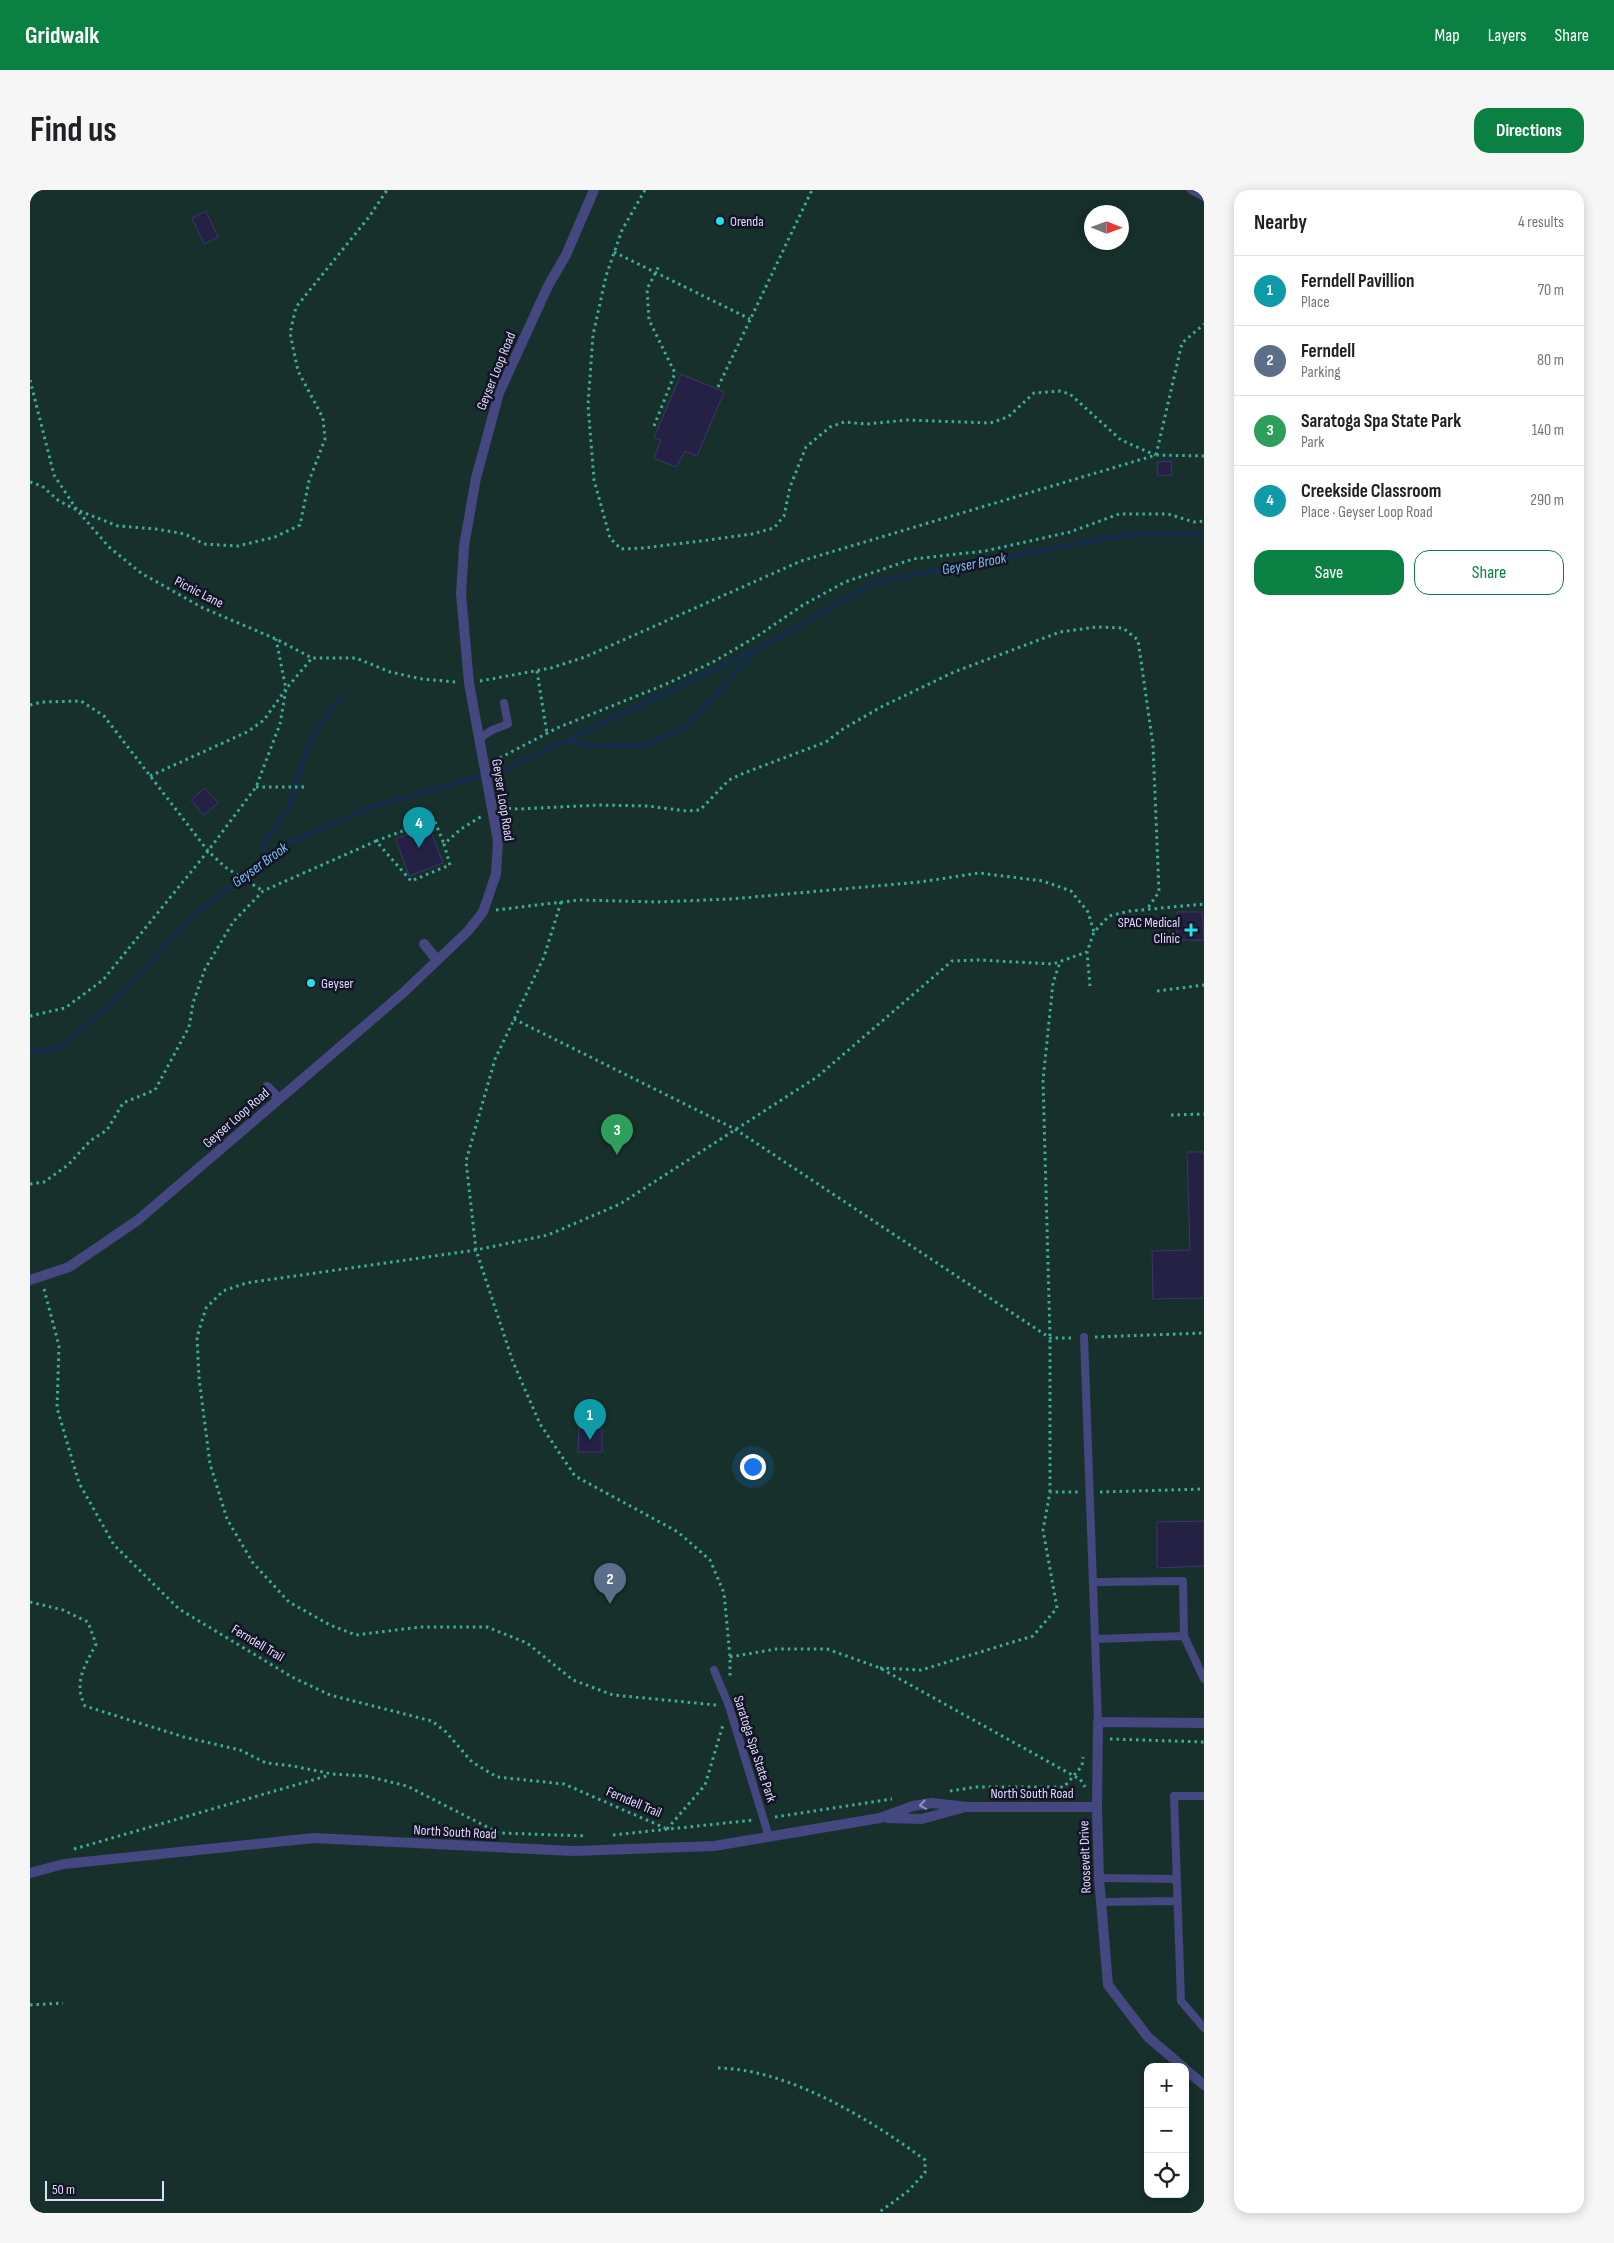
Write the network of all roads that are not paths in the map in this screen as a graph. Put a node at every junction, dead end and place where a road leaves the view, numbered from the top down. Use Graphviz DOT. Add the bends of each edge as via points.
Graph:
graph roads {
  1 [pos="594,190"];
  2 [pos="1191,190"];
  3 [pos="1204,196"];
  4 [pos="504,703"];
  5 [pos="480,739"];
  6 [pos="424,944"];
  7 [pos="437,960"];
  8 [pos="266,1087"];
  9 [pos="278,1099"];
  10 [pos="35,1278"];
  11 [pos="1084,1337"];
  12 [pos="1093,1582"];
  13 [pos="1184,1636"];
  14 [pos="1095,1639"];
  15 [pos="714,1670"];
  16 [pos="1204,1678"];
  17 [pos="1098,1722"];
  18 [pos="1204,1723"];
  19 [pos="1204,1796"];
  20 [pos="1097,1807"];
  21 [pos="769,1837"];
  22 [pos="30,1873"];
  23 [pos="1099,1878"];
  24 [pos="1177,1879"];
  25 [pos="1177,1901"];
  26 [pos="1100,1902"];
  27 [pos="1204,2028"];
  28 [pos="1178,2063"];
  29 [pos="1189,2072"];
  30 [pos="1204,2085"];
  1 -- 5 [label="street, Geyser Loop Road" via="499,394 476,478 464,546 461,594 469,684"];
  2 -- 3 [label="lane"];
  4 -- 5 [label="lane" via="508,724"];
  5 -- 7 [label="street, Geyser Loop Road" via="498,841 496,874 483,912"];
  6 -- 7 [label="street"];
  7 -- 9 [label="street, Geyser Loop Road"];
  8 -- 9 [label="street"];
  9 -- 10 [label="street, Geyser Loop Road" via="138,1220 69,1267"];
  11 -- 12 [label="lane"];
  12 -- 13 [label="lane" via="1183,1581"];
  12 -- 14 [label="lane"];
  13 -- 14 [label="lane"];
  13 -- 16 [label="lane"];
  14 -- 17 [label="lane"];
  15 -- 21 [label="lane, Saratoga Spa State Park" via="729,1706"];
  17 -- 18 [label="street"];
  17 -- 20 [label="street, Roosevelt Drive"];
  19 -- 24 [label="lane" via="1174,1796"];
  20 -- 21 [label="street, North South Road" via="967,1807 922,1819 880,1818"];
  20 -- 23 [label="street, Roosevelt Drive"];
  21 -- 22 [label="street, North South Road" via="714,1846 574,1851 314,1838 64,1864"];
  23 -- 24 [label="lane"];
  23 -- 26 [label="street, Roosevelt Drive"];
  24 -- 25 [label="lane"];
  25 -- 26 [label="lane"];
  25 -- 27 [label="lane" via="1181,2002"];
  26 -- 28 [label="street, Roosevelt Drive" via="1108,1985 1148,2038"];
  29 -- 30 [label="street, Roosevelt Drive"];
}
